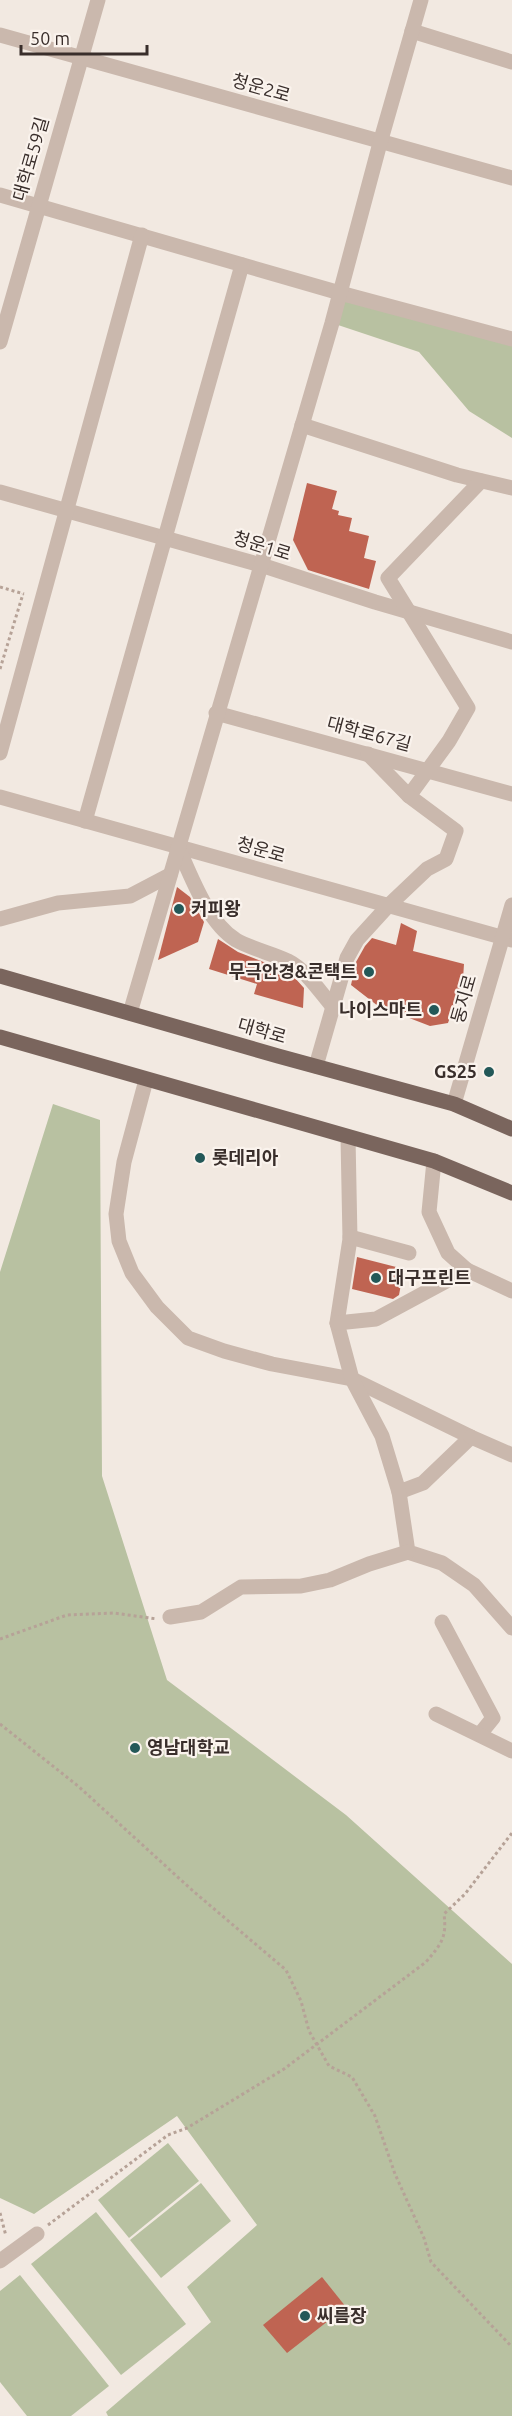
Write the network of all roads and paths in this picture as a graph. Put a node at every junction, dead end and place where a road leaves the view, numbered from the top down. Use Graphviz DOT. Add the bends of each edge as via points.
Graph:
graph roads {
  1 [pos="98,0"];
  2 [pos="421,0"];
  3 [pos="412,31"];
  4 [pos="0,35"];
  5 [pos="80,56"];
  6 [pos="512,62"];
  7 [pos="380,142"];
  8 [pos="512,178"];
  9 [pos="0,195"];
  10 [pos="37,205"];
  11 [pos="142,235"];
  12 [pos="242,265"];
  13 [pos="340,293"];
  14 [pos="512,339"];
  15 [pos="0,340"];
  16 [pos="302,425"];
  17 [pos="481,481"];
  18 [pos="512,488"];
  19 [pos="0,492"];
  20 [pos="66,510"];
  21 [pos="166,538"];
  22 [pos="261,565"];
  23 [pos="0,587"];
  24 [pos="23,594"];
  25 [pos="43,599"];
  26 [pos="409,612"];
  27 [pos="512,642"];
  28 [pos="0,669"];
  29 [pos="216,713"];
  30 [pos="0,753"];
  31 [pos="368,754"];
  32 [pos="427,770"];
  33 [pos="512,794"];
  34 [pos="409,796"];
  35 [pos="0,797"];
  36 [pos="85,820"];
  37 [pos="178,847"];
  38 [pos="170,875"];
  39 [pos="512,905"];
  40 [pos="388,906"];
  41 [pos="0,919"];
  42 [pos="507,939"];
  43 [pos="0,976"];
  44 [pos="333,1007"];
  45 [pos="130,1013"];
  46 [pos="0,1037"];
  47 [pos="316,1066"];
  48 [pos="146,1080"];
  49 [pos="454,1104"];
  50 [pos="512,1129"];
  51 [pos="348,1137"];
  52 [pos="434,1161"];
  53 [pos="512,1193"];
  54 [pos="350,1237"];
  55 [pos="409,1253"];
  56 [pos="467,1270"];
  57 [pos="512,1291"];
  58 [pos="337,1323"];
  59 [pos="352,1379"];
  60 [pos="471,1437"];
  61 [pos="512,1455"];
  62 [pos="399,1492"];
  63 [pos="408,1552"];
  64 [pos="170,1617"];
  65 [pos="442,1622"];
  66 [pos="512,1628"];
  67 [pos="0,1639"];
  68 [pos="436,1714"];
  69 [pos="0,1724"];
  70 [pos="480,1734"];
  71 [pos="512,1751"];
  72 [pos="512,1833"];
  73 [pos="316,2044"];
  74 [pos="0,2213"];
  75 [pos="37,2234"];
  76 [pos="5,2258"];
  77 [pos="512,2346"];
  1 -- 5 [label="street, 대학로59길"];
  2 -- 3 [label="street"];
  3 -- 6 [label="street"];
  3 -- 7 [label="street"];
  4 -- 5 [label="street, 청운2로"];
  5 -- 7 [label="street, 청운2로"];
  5 -- 10 [label="street, 대학로59길"];
  7 -- 8 [label="street, 청운2로"];
  7 -- 13 [label="street"];
  9 -- 10 [label="street"];
  10 -- 11 [label="street"];
  10 -- 15 [label="street, 대학로59길"];
  11 -- 12 [label="street"];
  11 -- 20 [label="street"];
  12 -- 13 [label="street"];
  12 -- 21 [label="street"];
  13 -- 14 [label="street"];
  13 -- 16 [label="street"];
  16 -- 17 [label="street"];
  16 -- 22 [label="street"];
  17 -- 18 [label="street"];
  17 -- 26 [label="street" via="388,578"];
  19 -- 20 [label="street, 청운1로"];
  20 -- 21 [label="street, 청운1로"];
  20 -- 25 [label="street"];
  21 -- 22 [label="street, 청운1로"];
  21 -- 36 [label="street"];
  22 -- 26 [label="street, 청운1로"];
  22 -- 29 [label="street"];
  23 -- 24 [label="path"];
  24 -- 25 [label="path"];
  24 -- 28 [label="path"];
  25 -- 30 [label="street"];
  26 -- 27 [label="street, 청운1로"];
  26 -- 32 [label="street" via="468,708"];
  29 -- 31 [label="street, 대학로67길"];
  29 -- 37 [label="street"];
  31 -- 32 [label="street, 대학로67길"];
  31 -- 34 [label="street"];
  32 -- 33 [label="street, 대학로67길"];
  32 -- 34 [label="street"];
  34 -- 40 [label="street" via="456,831 446,859 427,869"];
  35 -- 36 [label="street, 청운로"];
  36 -- 37 [label="street, 청운로"];
  37 -- 38 [label="street"];
  37 -- 40 [label="street, 청운로"];
  37 -- 44 [label="street" via="219,925 236,940 290,962"];
  38 -- 41 [label="street" via="130,896 58,903"];
  38 -- 45 [label="street"];
  39 -- 42 [label="street, 둥지로"];
  40 -- 42 [label="street, 청운로"];
  40 -- 44 [label="street" via="357,940 347,958"];
  42 -- 49 [label="street, 둥지로"];
  43 -- 45 [label="main road, 대학로"];
  44 -- 47 [label="street"];
  45 -- 47 [label="main road, 대학로"];
  46 -- 48 [label="main road"];
  47 -- 49 [label="main road, 대학로"];
  48 -- 51 [label="main road"];
  48 -- 59 [label="street" via="124,1162 116,1214 119,1241 132,1273 188,1338 272,1364"];
  49 -- 50 [label="main road, 대학로"];
  51 -- 52 [label="main road"];
  51 -- 54 [label="street"];
  52 -- 53 [label="main road"];
  52 -- 56 [label="street" via="429,1212 447,1253"];
  54 -- 55 [label="street"];
  54 -- 58 [label="street"];
  56 -- 57 [label="street"];
  56 -- 58 [label="street" via="376,1319"];
  58 -- 59 [label="street"];
  59 -- 60 [label="street"];
  59 -- 62 [label="street" via="382,1436"];
  60 -- 61 [label="street"];
  60 -- 62 [label="street" via="423,1483"];
  62 -- 63 [label="street"];
  63 -- 64 [label="street" via="321,1582 241,1587 201,1611"];
  63 -- 66 [label="street" via="442,1563 474,1585"];
  64 -- 67 [label="path" via="67,1615"];
  65 -- 70 [label="street" via="493,1718"];
  68 -- 70 [label="street"];
  69 -- 73 [label="path" via="78,1786 286,1970"];
  70 -- 71 [label="street"];
  72 -- 73 [label="path" via="465,1894 444,1914 447,1932 426,1962"];
  73 -- 75 [label="path" via="284,2069 188,2128 168,2135"];
  73 -- 77 [label="path" via="329,2066 352,2078 375,2116 394,2174 431,2262"];
  74 -- 76 [label="path"];
  75 -- 76 [label="street"];
}
